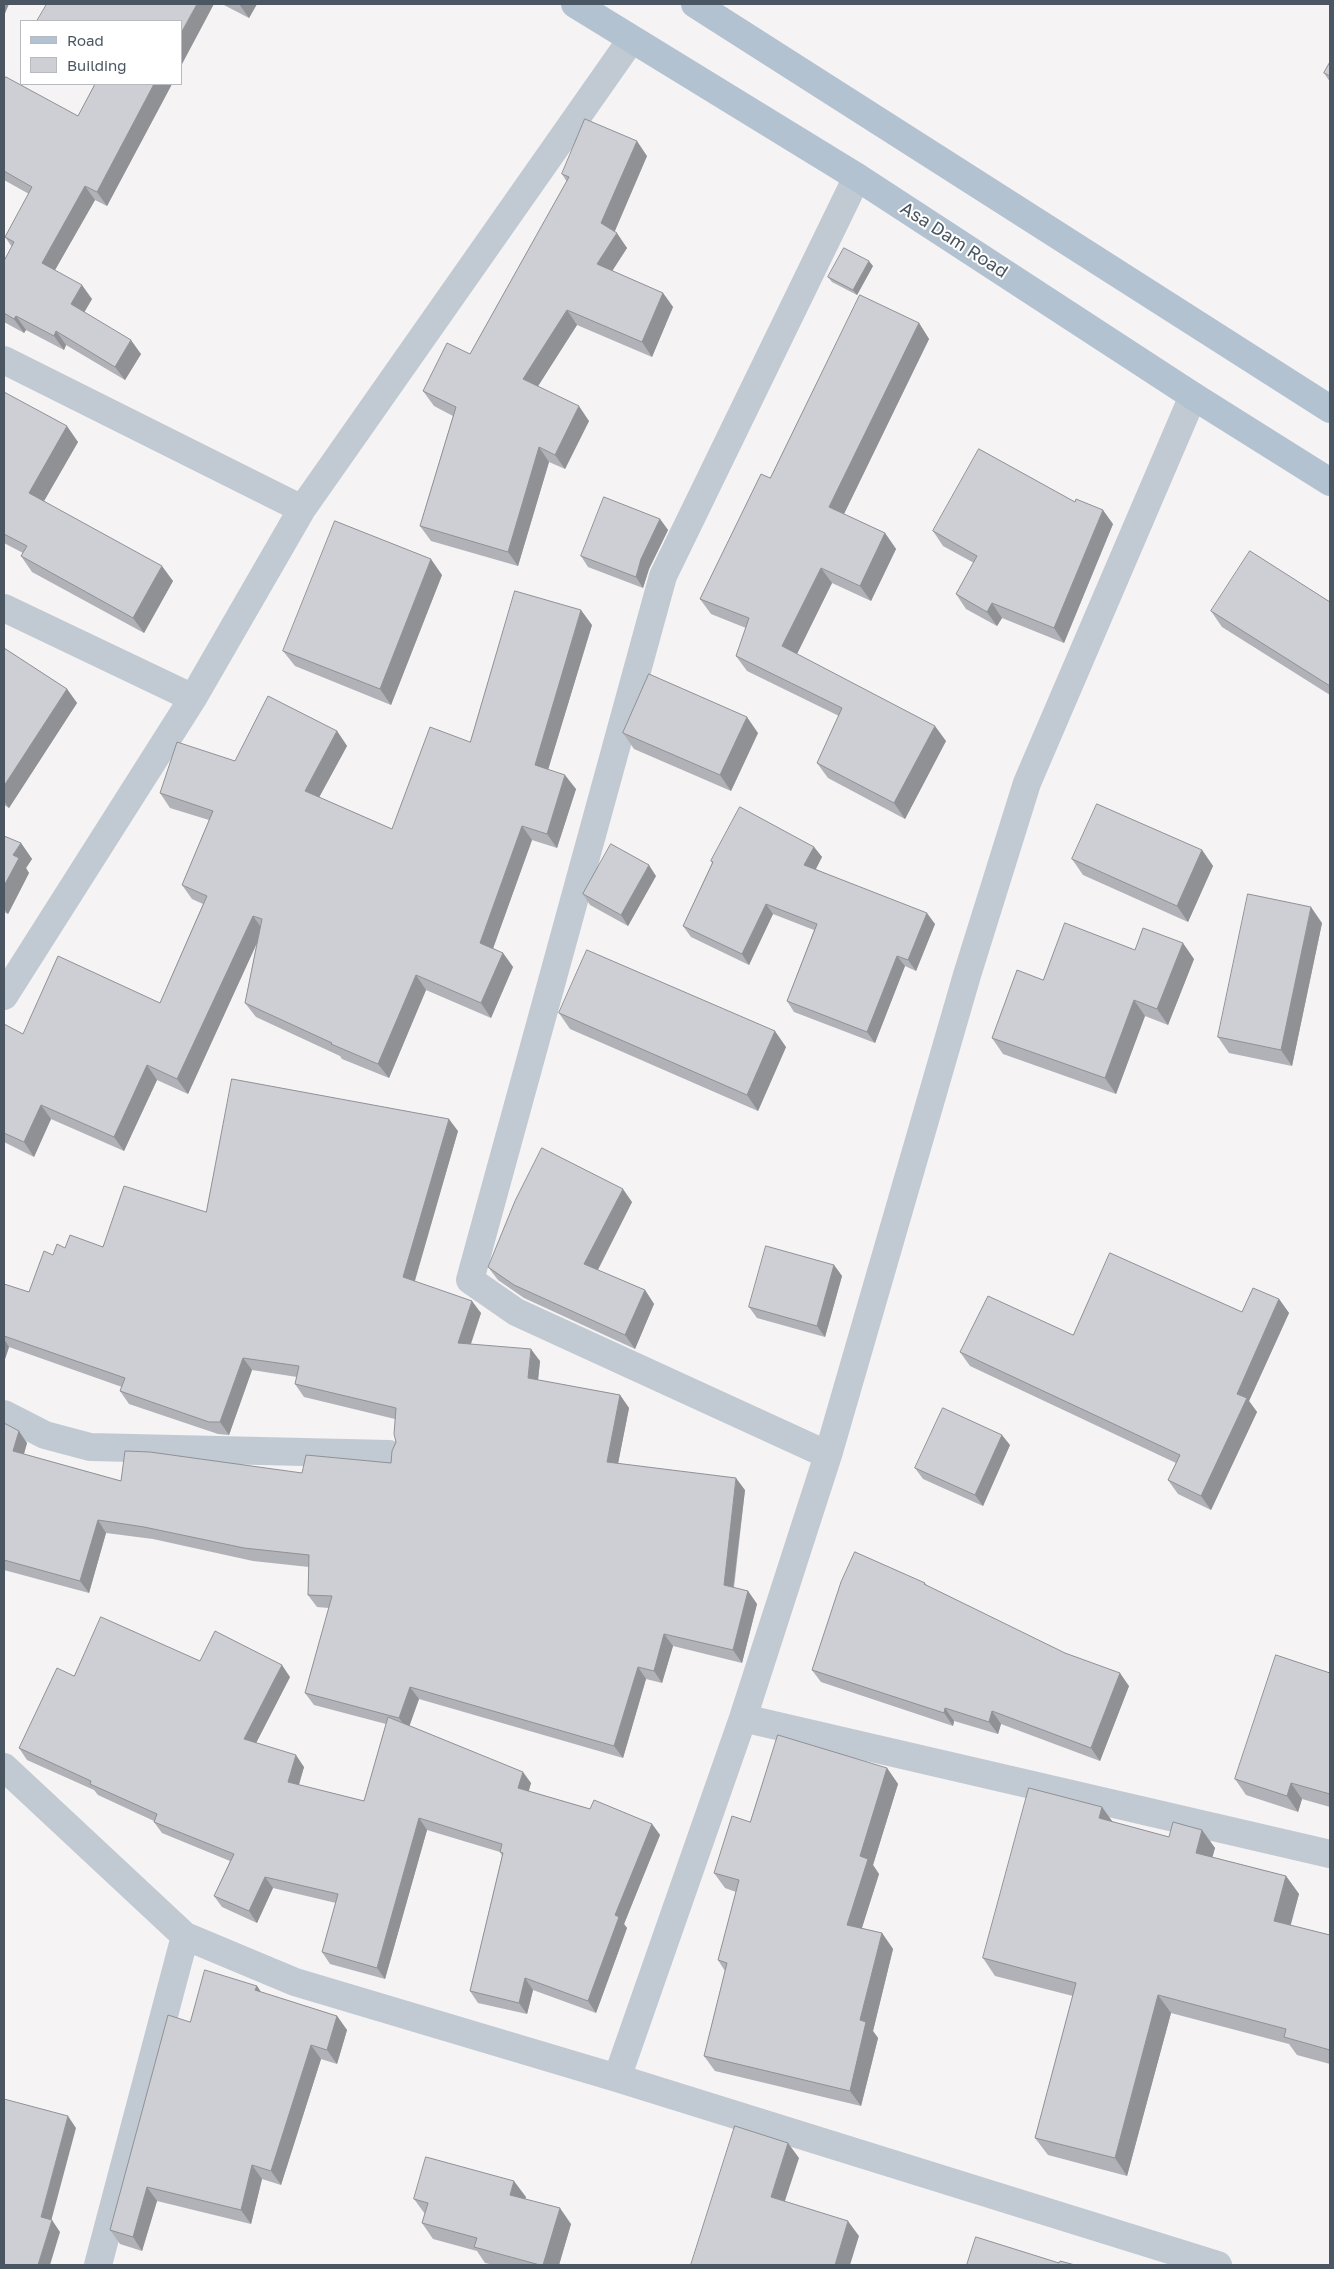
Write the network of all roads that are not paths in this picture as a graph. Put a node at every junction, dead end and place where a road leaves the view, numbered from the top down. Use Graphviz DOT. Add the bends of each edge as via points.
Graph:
graph roads {
  1 [pos="575,4"];
  2 [pos="695,4"];
  3 [pos="631,40"];
  4 [pos="857,177"];
  5 [pos="4,360"];
  6 [pos="1193,396"];
  7 [pos="1330,409"];
  8 [pos="1330,482"];
  9 [pos="302,509"];
  10 [pos="4,608"];
  11 [pos="193,698"];
  12 [pos="4,996"];
  13 [pos="4,1414"];
  14 [pos="389,1454"];
  15 [pos="828,1455"];
  16 [pos="743,1718"];
  17 [pos="4,1767"];
  18 [pos="1330,1854"];
  19 [pos="184,1936"];
  20 [pos="617,2078"];
  21 [pos="98,2265"];
  22 [pos="1218,2265"];
  1 -- 3 [label="main road, Asa Dam Road"];
  2 -- 7 [label="main road"];
  3 -- 4 [label="main road, Asa Dam Road"];
  3 -- 9 [label="street"];
  4 -- 6 [label="main road, Asa Dam Road"];
  4 -- 15 [label="street" via="663,576 470,1280 516,1312"];
  5 -- 9 [label="street"];
  6 -- 8 [label="main road, Asa Dam Road"];
  6 -- 15 [label="street" via="1027,783 967,975"];
  9 -- 11 [label="street"];
  10 -- 11 [label="street"];
  11 -- 12 [label="street"];
  13 -- 14 [label="street" via="45,1435 90,1447"];
  15 -- 16 [label="street"];
  16 -- 18 [label="street"];
  16 -- 20 [label="street"];
  17 -- 19 [label="street"];
  19 -- 20 [label="street" via="294,1982"];
  19 -- 21 [label="street"];
  20 -- 22 [label="street"];
}
